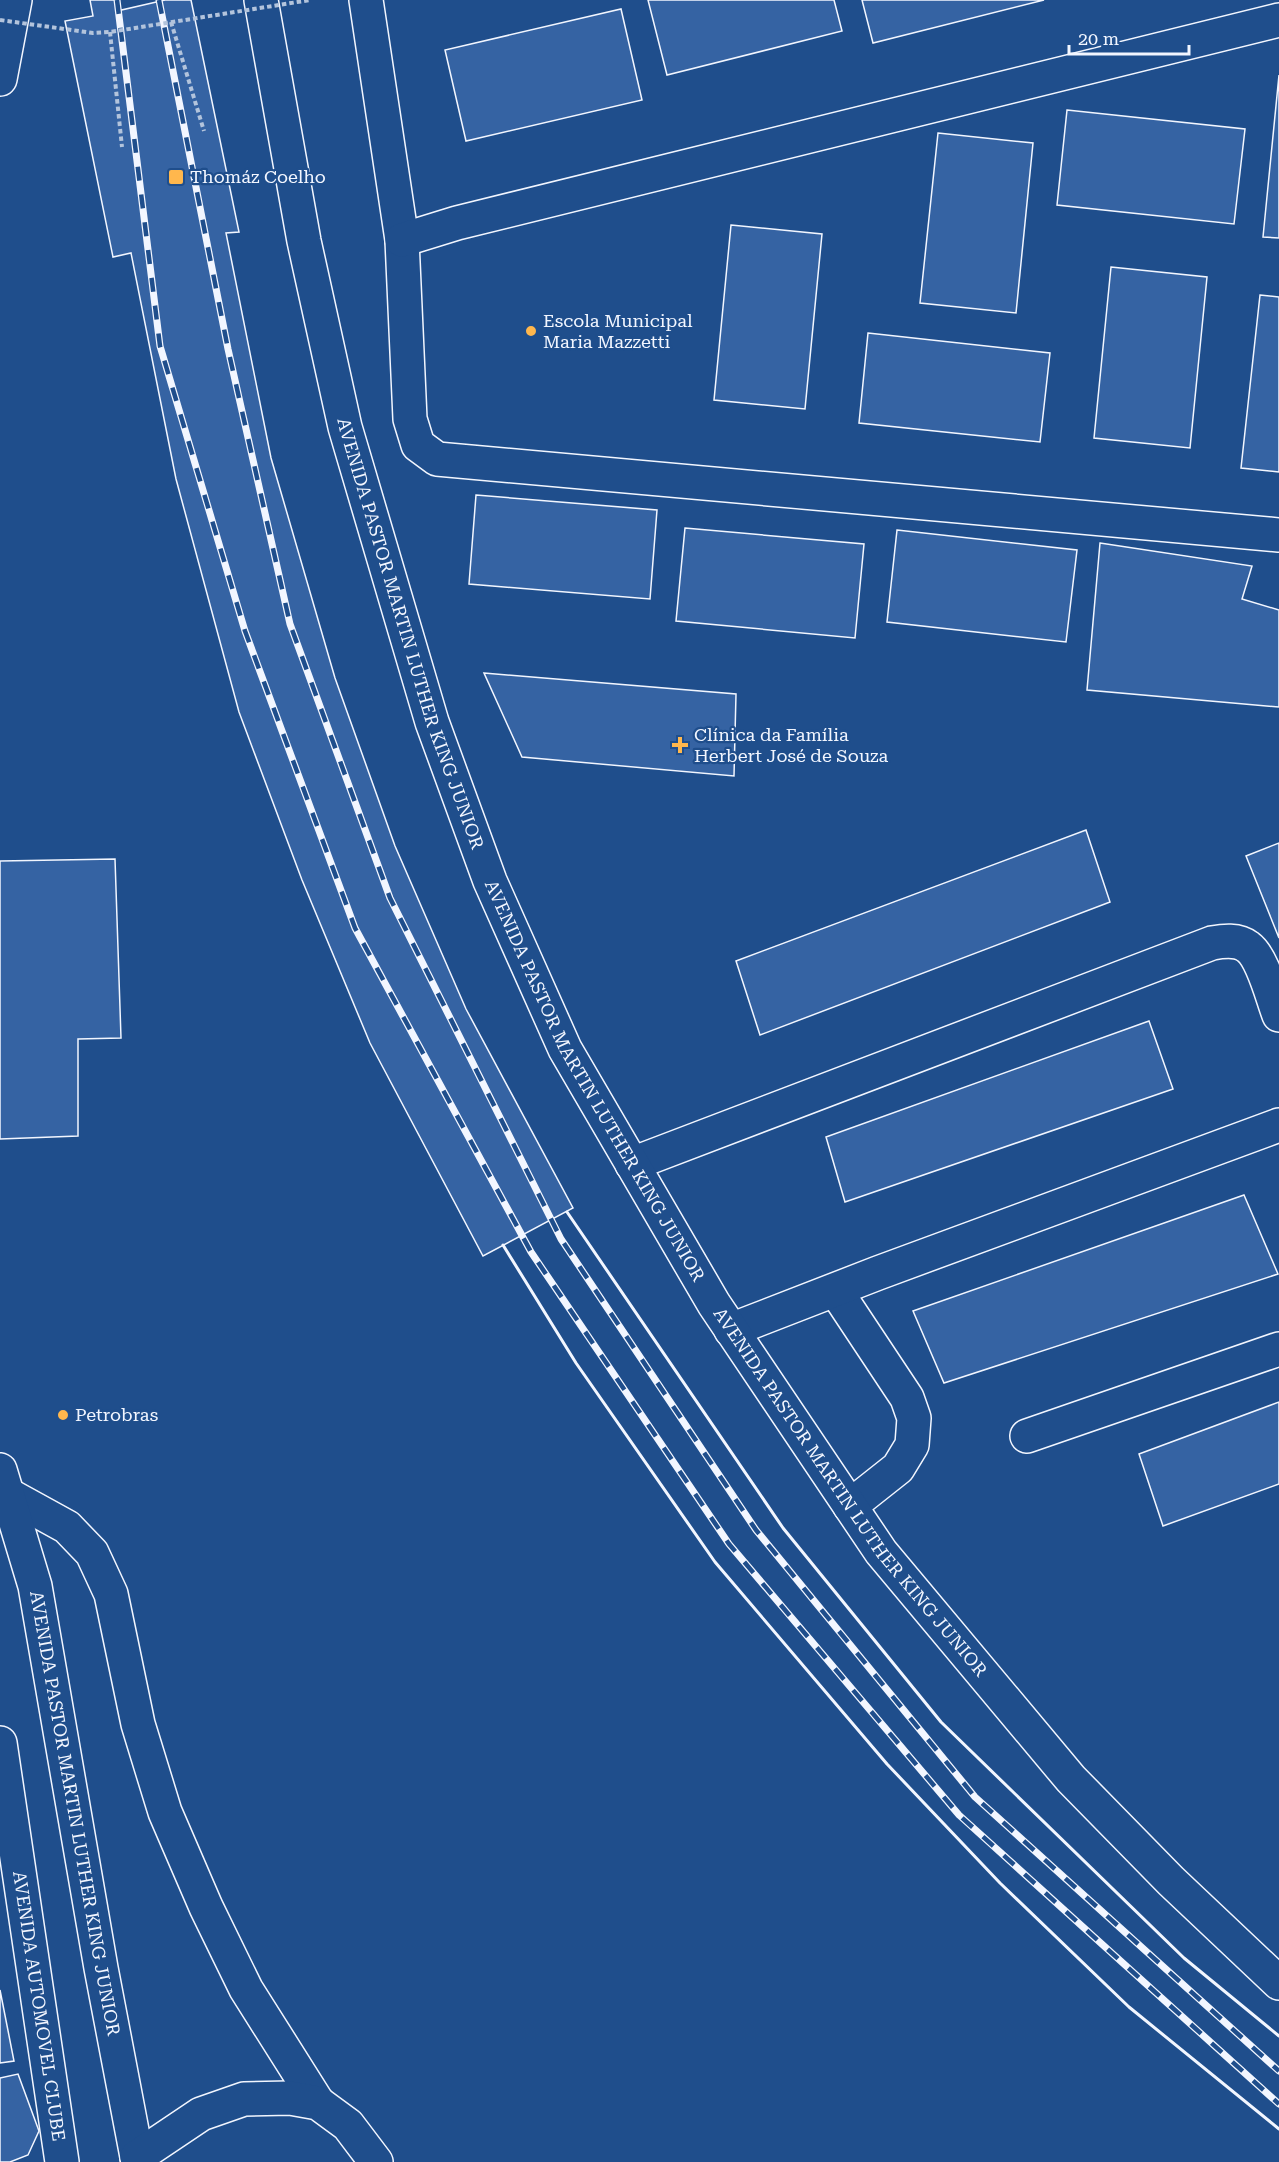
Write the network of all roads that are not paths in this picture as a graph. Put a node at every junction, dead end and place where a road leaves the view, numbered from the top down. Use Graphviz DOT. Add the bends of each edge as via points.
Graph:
graph roads {
  1 [pos="15,0"];
  2 [pos="261,0"];
  3 [pos="366,0"];
  4 [pos="1279,20"];
  5 [pos="0,79"];
  6 [pos="402,240"];
  7 [pos="1279,534"];
  8 [pos="1279,1015"];
  9 [pos="1279,1125"];
  10 [pos="632,1164"];
  11 [pos="836,1291"];
  12 [pos="731,1330"];
  13 [pos="1279,1349"];
  14 [pos="1027,1436"];
  15 [pos="4,1482"];
  16 [pos="850,1506"];
  17 [pos="1,1753"];
  18 [pos="1279,1983"];
  19 [pos="318,2103"];
  20 [pos="137,2159"];
  21 [pos="62,2162"];
  22 [pos="376,2162"];
  1 -- 5 [label="street"];
  2 -- 10 [label="street, AVENIDA PASTOR MARTIN LUTHER KING JUNIOR" via="304,241 345,427 432,722 490,881 560,1039"];
  3 -- 6 [label="street"];
  4 -- 6 [label="street" via="457,223"];
  6 -- 7 [label="street" via="410,419 418,445 437,459"];
  8 -- 10 [label="street" via="1258,958 1247,946 1229,940 1212,943"];
  9 -- 11 [label="street"];
  10 -- 12 [label="street, AVENIDA PASTOR MARTIN LUTHER KING JUNIOR"];
  11 -- 12 [label="street"];
  11 -- 16 [label="street" via="907,1398 914,1418 912,1445 898,1468"];
  12 -- 16 [label="street, AVENIDA PASTOR MARTIN LUTHER KING JUNIOR"];
  13 -- 14 [label="street"];
  15 -- 19 [label="street" via="66,1527 93,1553 111,1594 138,1724 165,1812 246,1989"];
  15 -- 20 [label="street, AVENIDA PASTOR MARTIN LUTHER KING JUNIOR" via="35,1586"];
  16 -- 18 [label="street, AVENIDA PASTOR MARTIN LUTHER KING JUNIOR" via="881,1552 1071,1779"];
  17 -- 21 [label="street, AVENIDA AUTOMOVEL CLUBE"];
  19 -- 20 [label="street" via="290,2098 244,2099 201,2114"];
  19 -- 22 [label="street" via="348,2126"];
}
